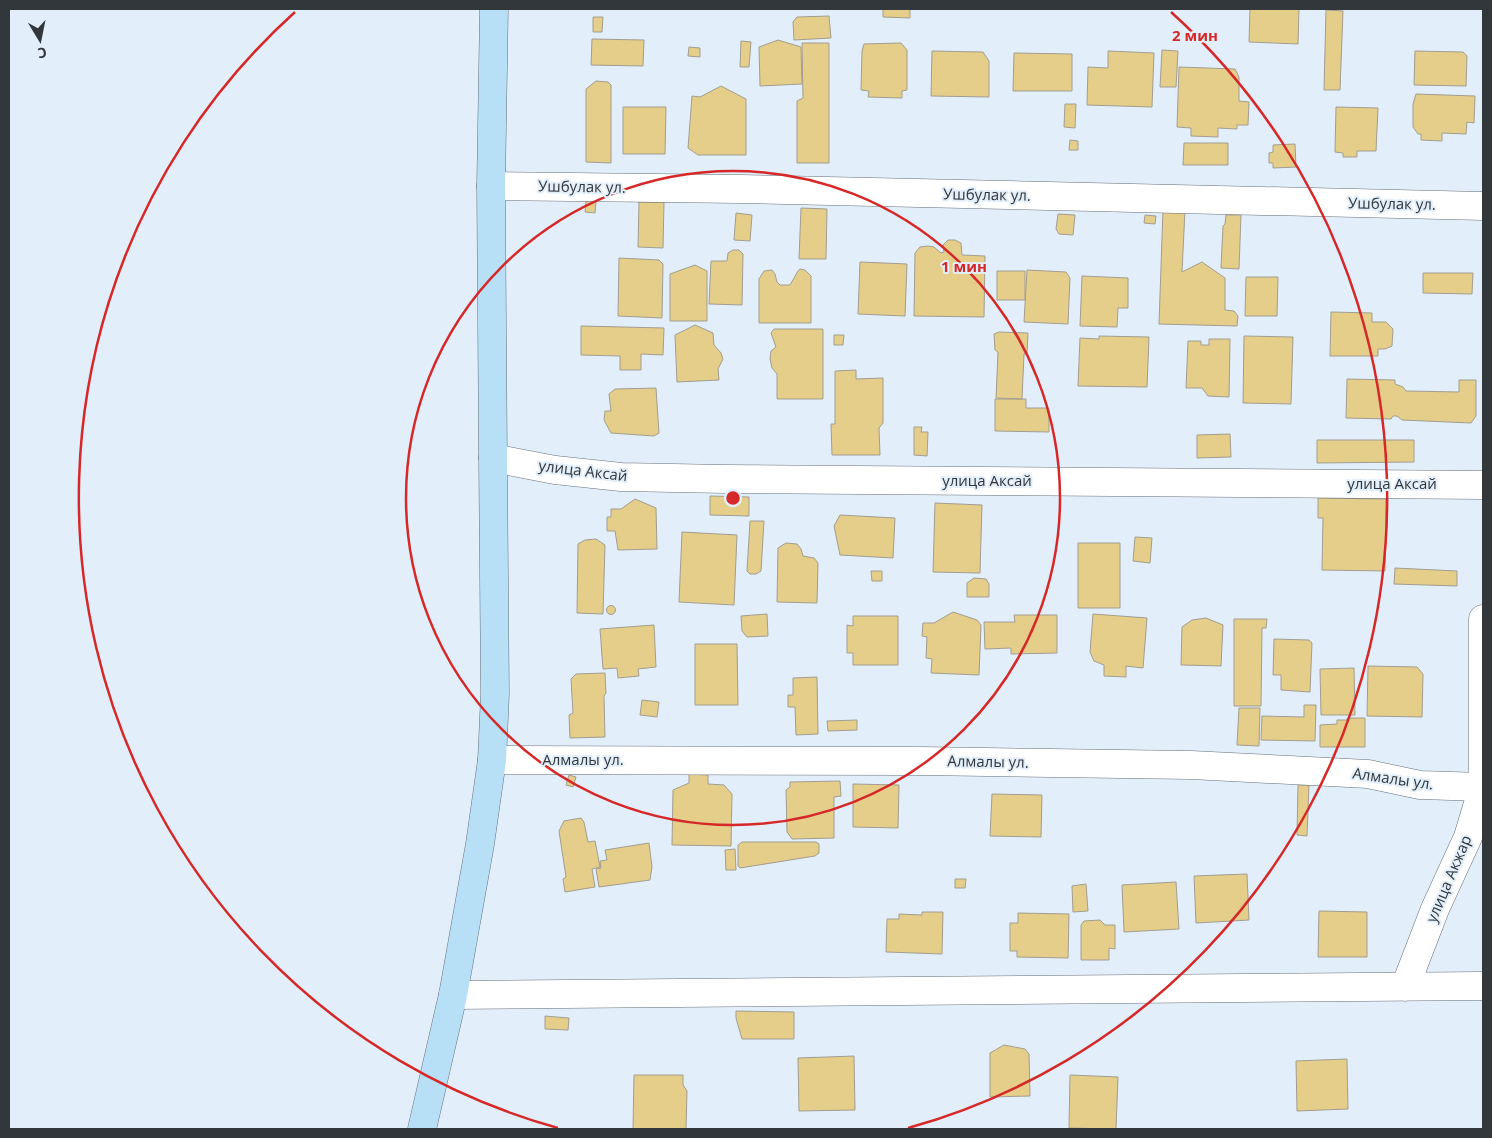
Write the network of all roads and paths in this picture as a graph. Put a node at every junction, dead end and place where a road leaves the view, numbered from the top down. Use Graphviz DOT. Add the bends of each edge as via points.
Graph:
graph roads {
  1 [pos="494,9"];
  2 [pos="492,186"];
  3 [pos="1483,206"];
  4 [pos="492,458"];
  5 [pos="1483,485"];
  6 [pos="1483,619"];
  7 [pos="492,760"];
  8 [pos="1483,787"];
  9 [pos="1483,986"];
  10 [pos="1405,987"];
  11 [pos="453,995"];
  12 [pos="422,1129"];
  1 -- 2 [label="main road"];
  2 -- 3 [label="street, Ушбулак ул."];
  2 -- 4 [label="main road"];
  4 -- 5 [label="street, улица Аксай" via="555,470 621,477"];
  4 -- 7 [label="main road" via="495,694"];
  6 -- 8 [label="street, улица Акжар"];
  7 -- 8 [label="street, Алмалы ул." via="1191,765 1368,774 1420,785"];
  7 -- 11 [label="main road"];
  8 -- 10 [label="street, улица Акжар" via="1468,837 1435,909"];
  9 -- 10 [label="street"];
  10 -- 11 [label="street"];
  11 -- 12 [label="main road"];
}
